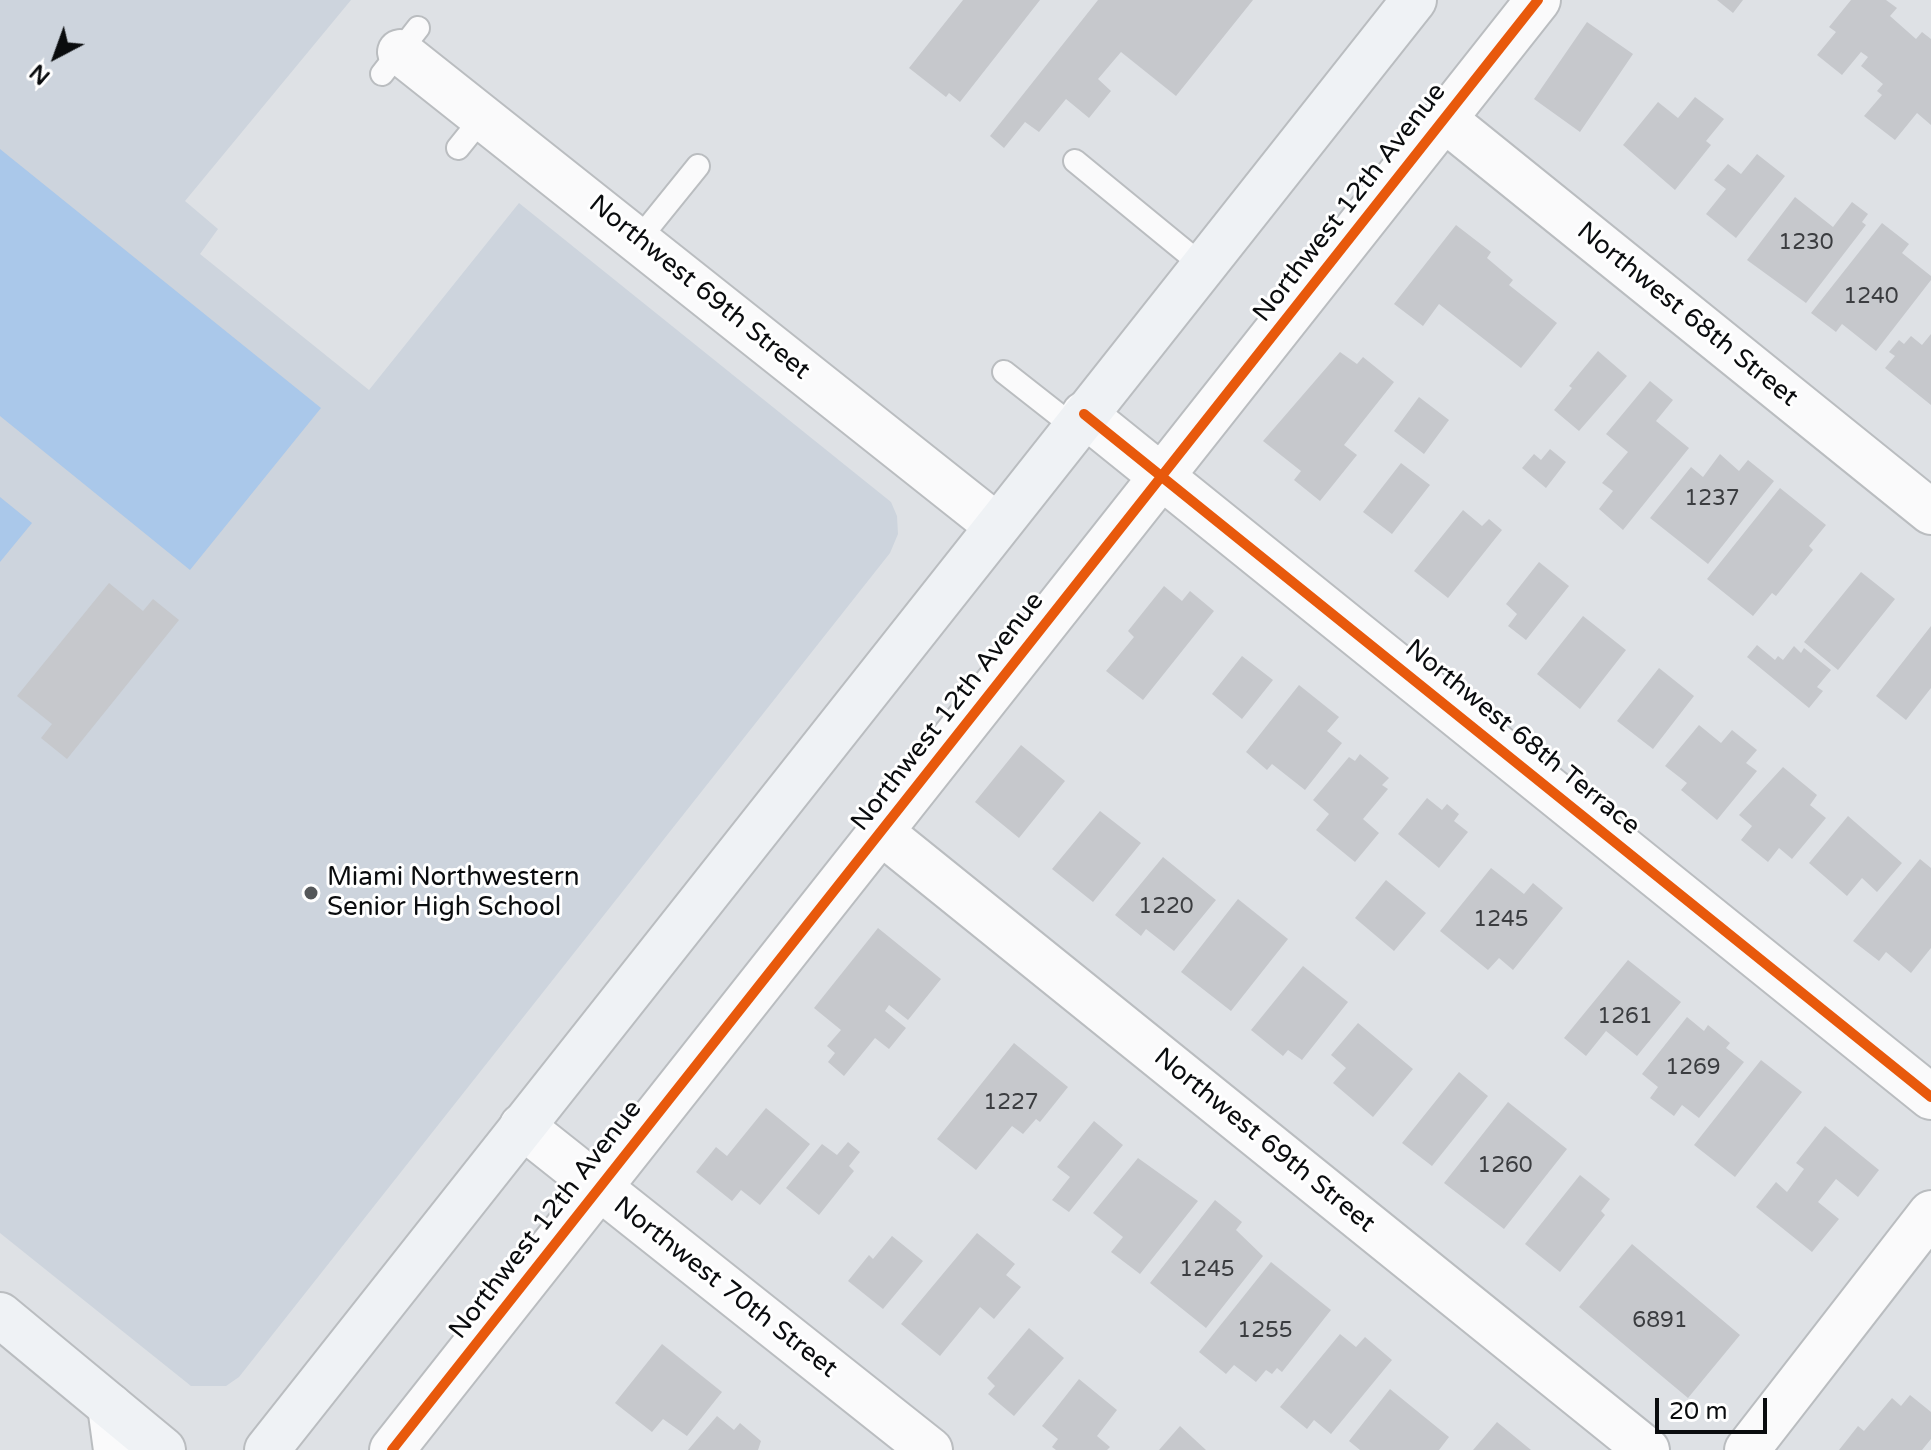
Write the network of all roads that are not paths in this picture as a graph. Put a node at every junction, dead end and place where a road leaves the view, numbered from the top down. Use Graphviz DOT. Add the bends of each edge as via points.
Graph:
graph roads {
  1 [pos="1414,0"];
  2 [pos="1538,0"];
  3 [pos="400,51"];
  4 [pos="1444,119"];
  5 [pos="1075,161"];
  6 [pos="698,166"];
  7 [pos="639,239"];
  8 [pos="1203,266"];
  9 [pos="1004,372"];
  10 [pos="1079,420"];
  11 [pos="1163,475"];
  12 [pos="1931,512"];
  13 [pos="997,526"];
  14 [pos="881,832"];
  15 [pos="1931,1097"];
  16 [pos="522,1126"];
  17 [pos="599,1188"];
  18 [pos="1931,1213"];
  19 [pos="0,1315"];
  20 [pos="110,1406"];
  21 [pos="116,1450"];
  22 [pos="163,1450"];
  23 [pos="267,1450"];
  24 [pos="392,1450"];
  25 [pos="930,1450"];
  26 [pos="1647,1450"];
  27 [pos="1747,1450"];
  1 -- 8 [label="main road"];
  2 -- 4 [label="street, Northwest 12th Avenue"];
  3 -- 7 [label="street, Northwest 69th Street" via="470,132"];
  4 -- 11 [label="street, Northwest 12th Avenue"];
  4 -- 12 [label="street, Northwest 68th Street"];
  5 -- 8 [label="lane"];
  6 -- 7 [label="lane"];
  7 -- 13 [label="street, Northwest 69th Street"];
  8 -- 10 [label="main road"];
  9 -- 10 [label="lane"];
  10 -- 11 [label="street, Northwest 68th Terrace"];
  10 -- 13 [label="main road"];
  11 -- 14 [label="street, Northwest 12th Avenue"];
  11 -- 15 [label="street, Northwest 68th Terrace"];
  13 -- 16 [label="main road"];
  14 -- 17 [label="street, Northwest 12th Avenue"];
  14 -- 26 [label="street, Northwest 69th Street"];
  16 -- 17 [label="street, Northwest 70th Street"];
  16 -- 23 [label="main road"];
  17 -- 24 [label="street, Northwest 12th Avenue"];
  17 -- 25 [label="street, Northwest 70th Street"];
  18 -- 27 [label="street"];
  19 -- 20 [label="main road"];
  20 -- 21 [label="street"];
  20 -- 22 [label="main road"];
}
